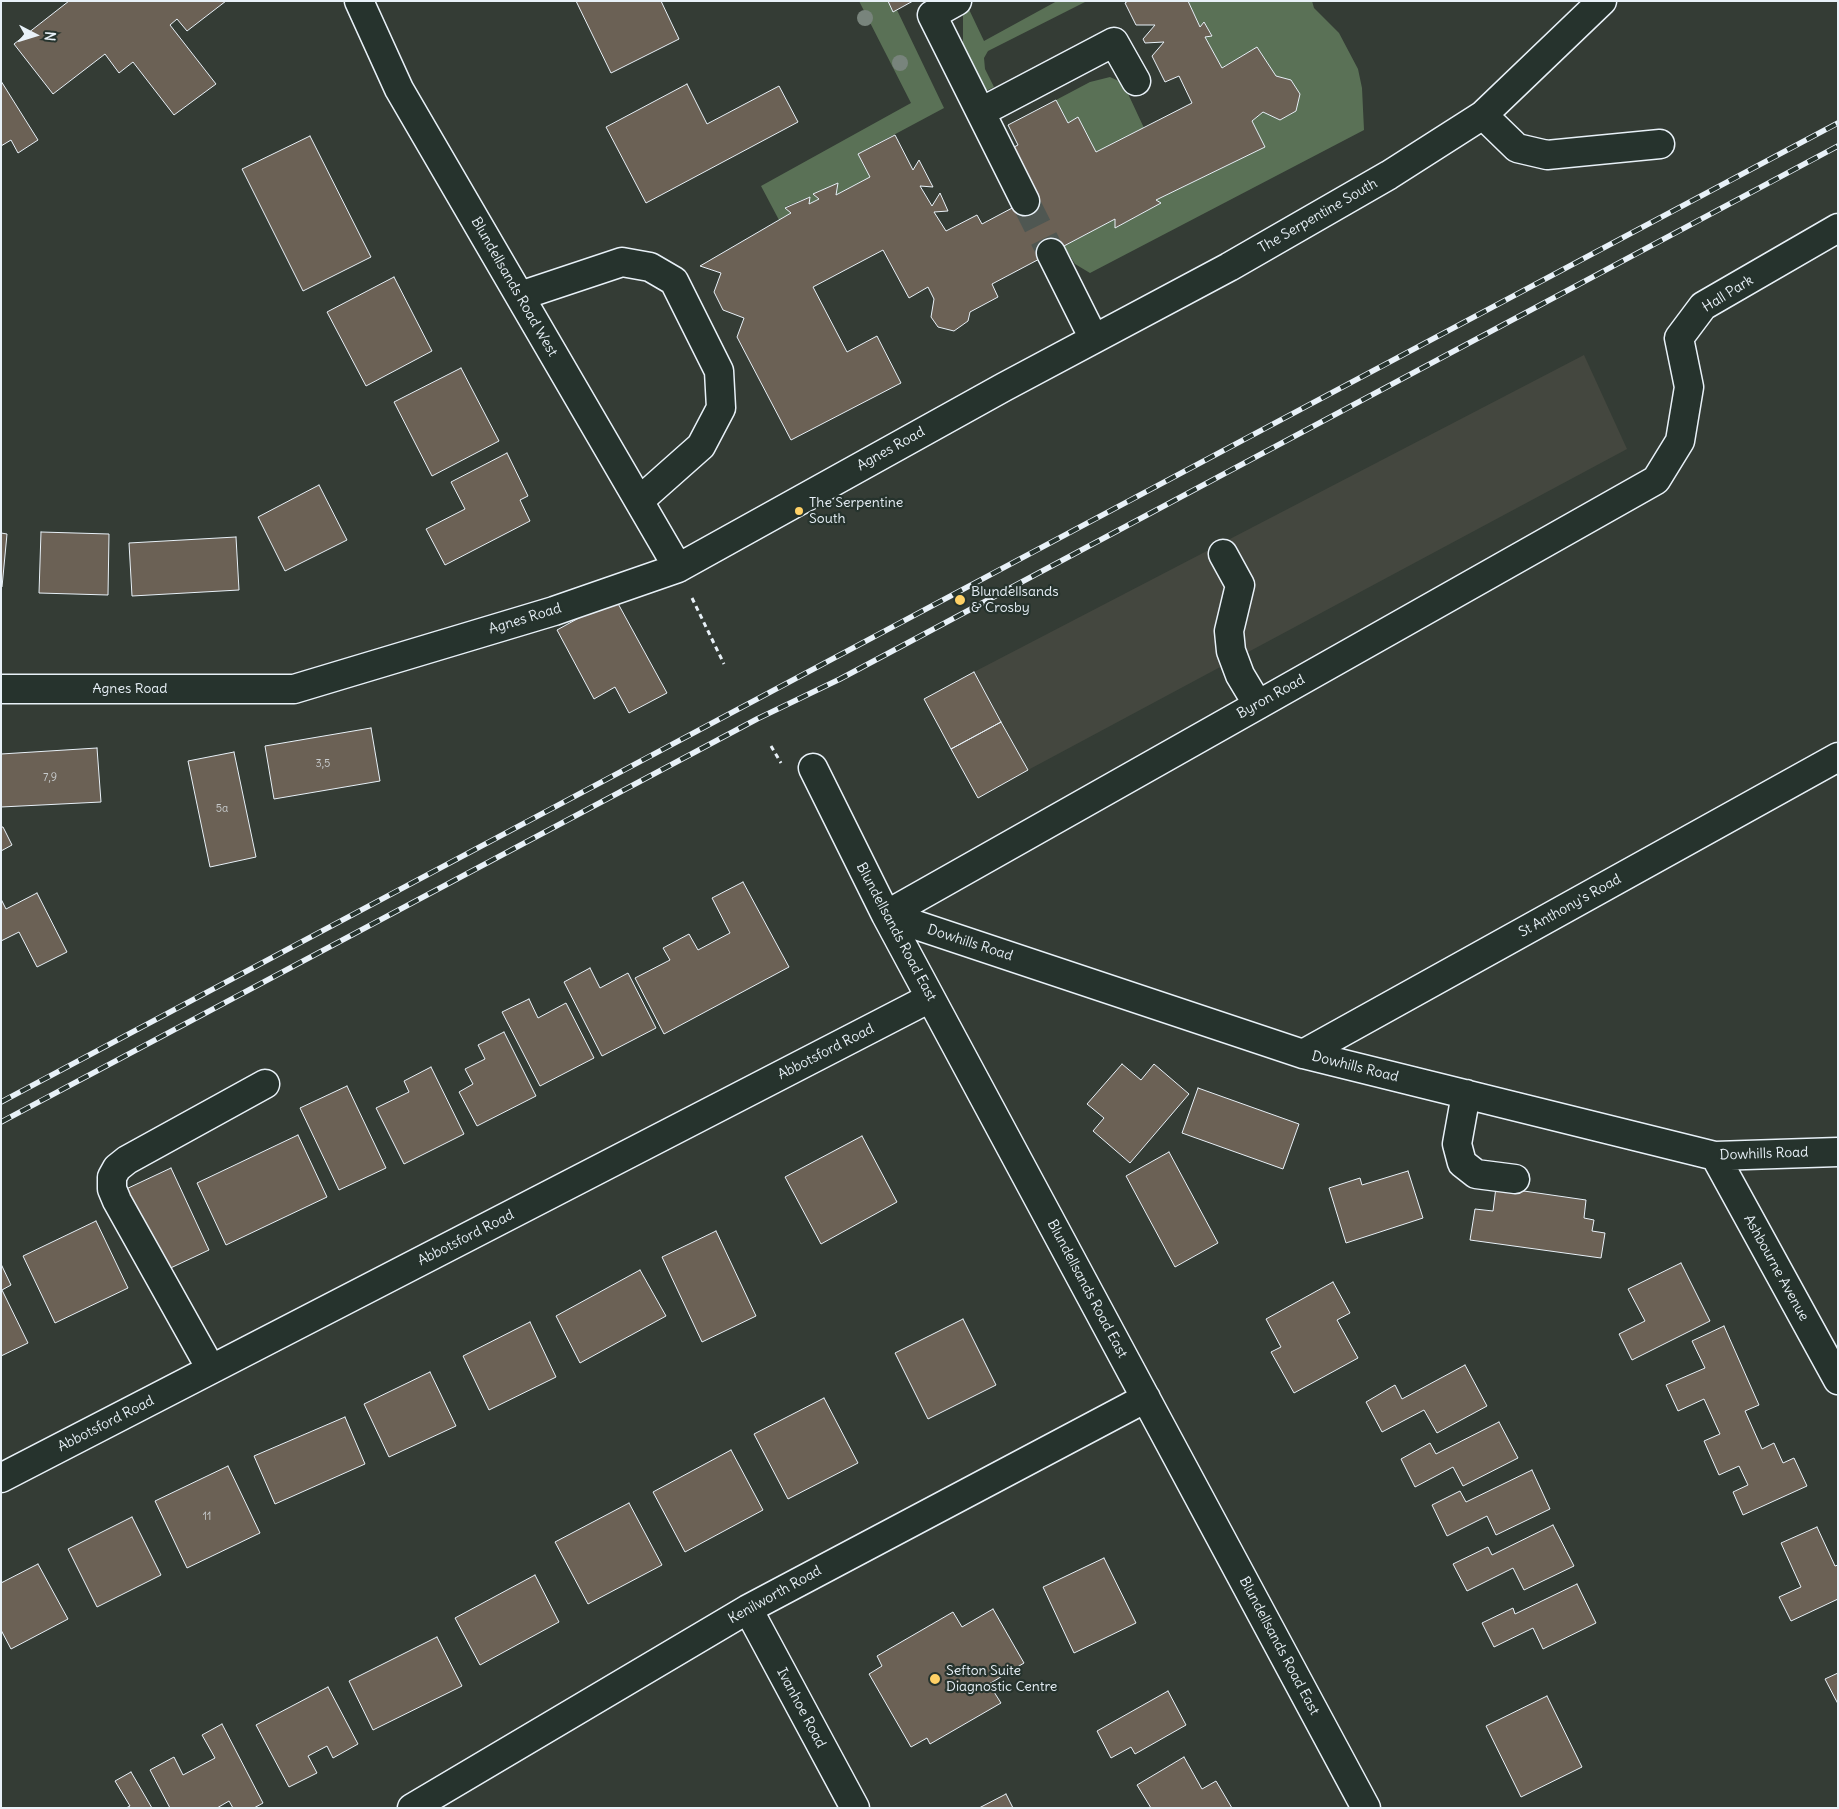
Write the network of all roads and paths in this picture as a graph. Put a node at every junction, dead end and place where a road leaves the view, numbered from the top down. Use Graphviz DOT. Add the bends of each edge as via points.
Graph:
graph roads {
  1 [pos="359,1"];
  2 [pos="957,1"];
  3 [pos="1602,1"];
  4 [pos="1136,80"];
  5 [pos="981,112"];
  6 [pos="1483,115"];
  7 [pos="1660,144"];
  8 [pos="1025,201"];
  9 [pos="1838,228"];
  10 [pos="1051,253"];
  11 [pos="520,296"];
  12 [pos="1094,339"];
  13 [pos="1004,387"];
  14 [pos="1656,480"];
  15 [pos="639,501"];
  16 [pos="1223,554"];
  17 [pos="678,568"];
  18 [pos="724,664"];
  19 [pos="1,689"];
  20 [pos="1258,705"];
  21 [pos="1838,757"];
  22 [pos="813,768"];
  23 [pos="886,915"];
  24 [pos="930,998"];
  25 [pos="1303,1054"];
  26 [pos="265,1084"];
  27 [pos="1466,1094"];
  28 [pos="1838,1152"];
  29 [pos="1715,1156"];
  30 [pos="1515,1179"];
  31 [pos="211,1369"];
  32 [pos="1838,1380"];
  33 [pos="1146,1398"];
  34 [pos="1,1478"];
  35 [pos="748,1609"];
  36 [pos="412,1808"];
  37 [pos="855,1808"];
  38 [pos="1366,1808"];
  1 -- 11 [label="street, Blundellsands Road West" via="399,89"];
  2 -- 5 [label="street" via="932,15"];
  3 -- 6 [label="street, The Serpentine South"];
  4 -- 5 [label="street" via="1114,42"];
  5 -- 8 [label="street"];
  6 -- 7 [label="street" via="1517,148 1547,155"];
  6 -- 12 [label="street, The Serpentine South" via="1372,185 1229,268"];
  9 -- 14 [label="street, Hall Park" via="1703,306 1679,338 1689,387 1680,441"];
  10 -- 12 [label="street"];
  11 -- 15 [label="street, Blundellsands Road West"];
  11 -- 15 [label="street" via="622,262 650,267 674,281 719,371 721,408 701,446"];
  12 -- 13 [label="street, The Serpentine South"];
  13 -- 17 [label="street, Agnes Road"];
  14 -- 20 [label="street, Byron Road"];
  15 -- 17 [label="street, Blundellsands Road West"];
  16 -- 20 [label="street" via="1240,585 1229,631 1231,651 1240,675"];
  17 -- 18 [label="path"];
  17 -- 19 [label="street, Agnes Road" via="554,611 294,689"];
  20 -- 23 [label="street, Byron Road"];
  21 -- 25 [label="street, St Anthony's Road"];
  22 -- 23 [label="street, Blundellsands Road East"];
  23 -- 24 [label="street, Blundellsands Road East"];
  23 -- 25 [label="street, Dowhills Road"];
  24 -- 31 [label="street, Abbotsford Road"];
  24 -- 33 [label="street, Blundellsands Road East"];
  25 -- 27 [label="street, Dowhills Road"];
  26 -- 31 [label="street" via="127,1160 112,1177 117,1201"];
  27 -- 29 [label="street, Dowhills Road"];
  27 -- 30 [label="street" via="1457,1144 1462,1163 1476,1174"];
  28 -- 29 [label="street, Dowhills Road"];
  29 -- 32 [label="street, Ashbourne Avenue"];
  31 -- 34 [label="street, Abbotsford Road"];
  33 -- 35 [label="street, Kenilworth Road"];
  33 -- 38 [label="street, Blundellsands Road East"];
  35 -- 36 [label="street, Kenilworth Road"];
  35 -- 37 [label="street, Ivanhoe Road"];
}
